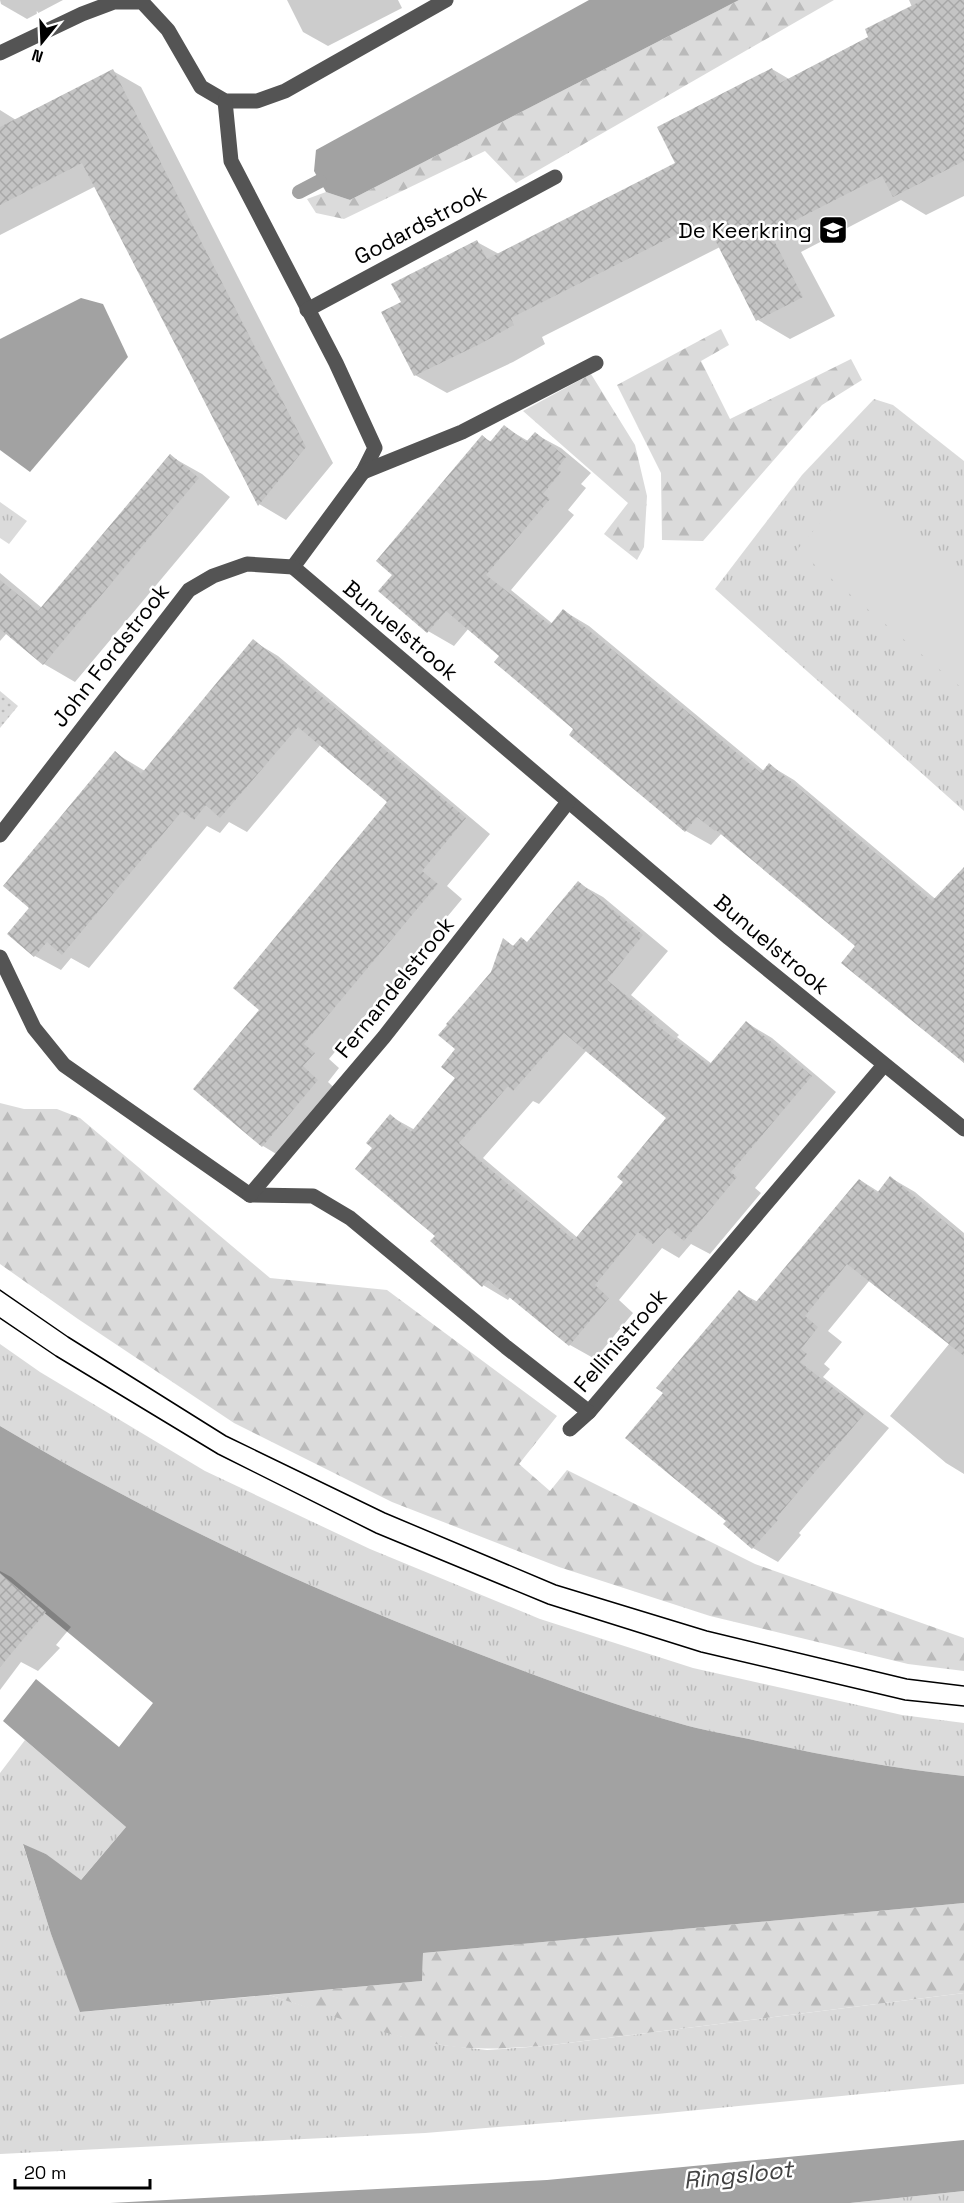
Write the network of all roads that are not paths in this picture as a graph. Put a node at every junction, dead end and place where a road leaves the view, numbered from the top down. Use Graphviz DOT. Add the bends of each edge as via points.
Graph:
graph roads {
  1 [pos="446,0"];
  2 [pos="144,1"];
  3 [pos="0,53"];
  4 [pos="225,101"];
  5 [pos="555,177"];
  6 [pos="307,310"];
  7 [pos="596,363"];
  8 [pos="363,472"];
  9 [pos="292,567"];
  10 [pos="568,802"];
  11 [pos="0,834"];
  12 [pos="0,957"];
  13 [pos="884,1065"];
  14 [pos="964,1129"];
  15 [pos="250,1195"];
  16 [pos="590,1412"];
  17 [pos="570,1429"];
  1 -- 4 [label="street" via="285,91 257,101"];
  2 -- 3 [label="street" via="114,2"];
  2 -- 4 [label="street" via="168,30 201,87"];
  4 -- 6 [label="street" via="231,160"];
  5 -- 6 [label="street, Godardstrook"];
  6 -- 8 [label="street" via="375,448"];
  7 -- 8 [label="street" via="462,432"];
  8 -- 9 [label="street"];
  9 -- 10 [label="street, Bunuelstrook"];
  9 -- 11 [label="street, John Fordstrook" via="247,564 189,590"];
  10 -- 13 [label="street, Bunuelstrook"];
  10 -- 15 [label="street, Fernandelstrook" via="384,1037"];
  12 -- 15 [label="street" via="34,1028 64,1065"];
  13 -- 14 [label="street, Bunuelstrook"];
  13 -- 16 [label="street, Fellinistrook"];
  15 -- 16 [label="street, Fellinistrook" via="313,1196 350,1218"];
  16 -- 17 [label="street"];
}
